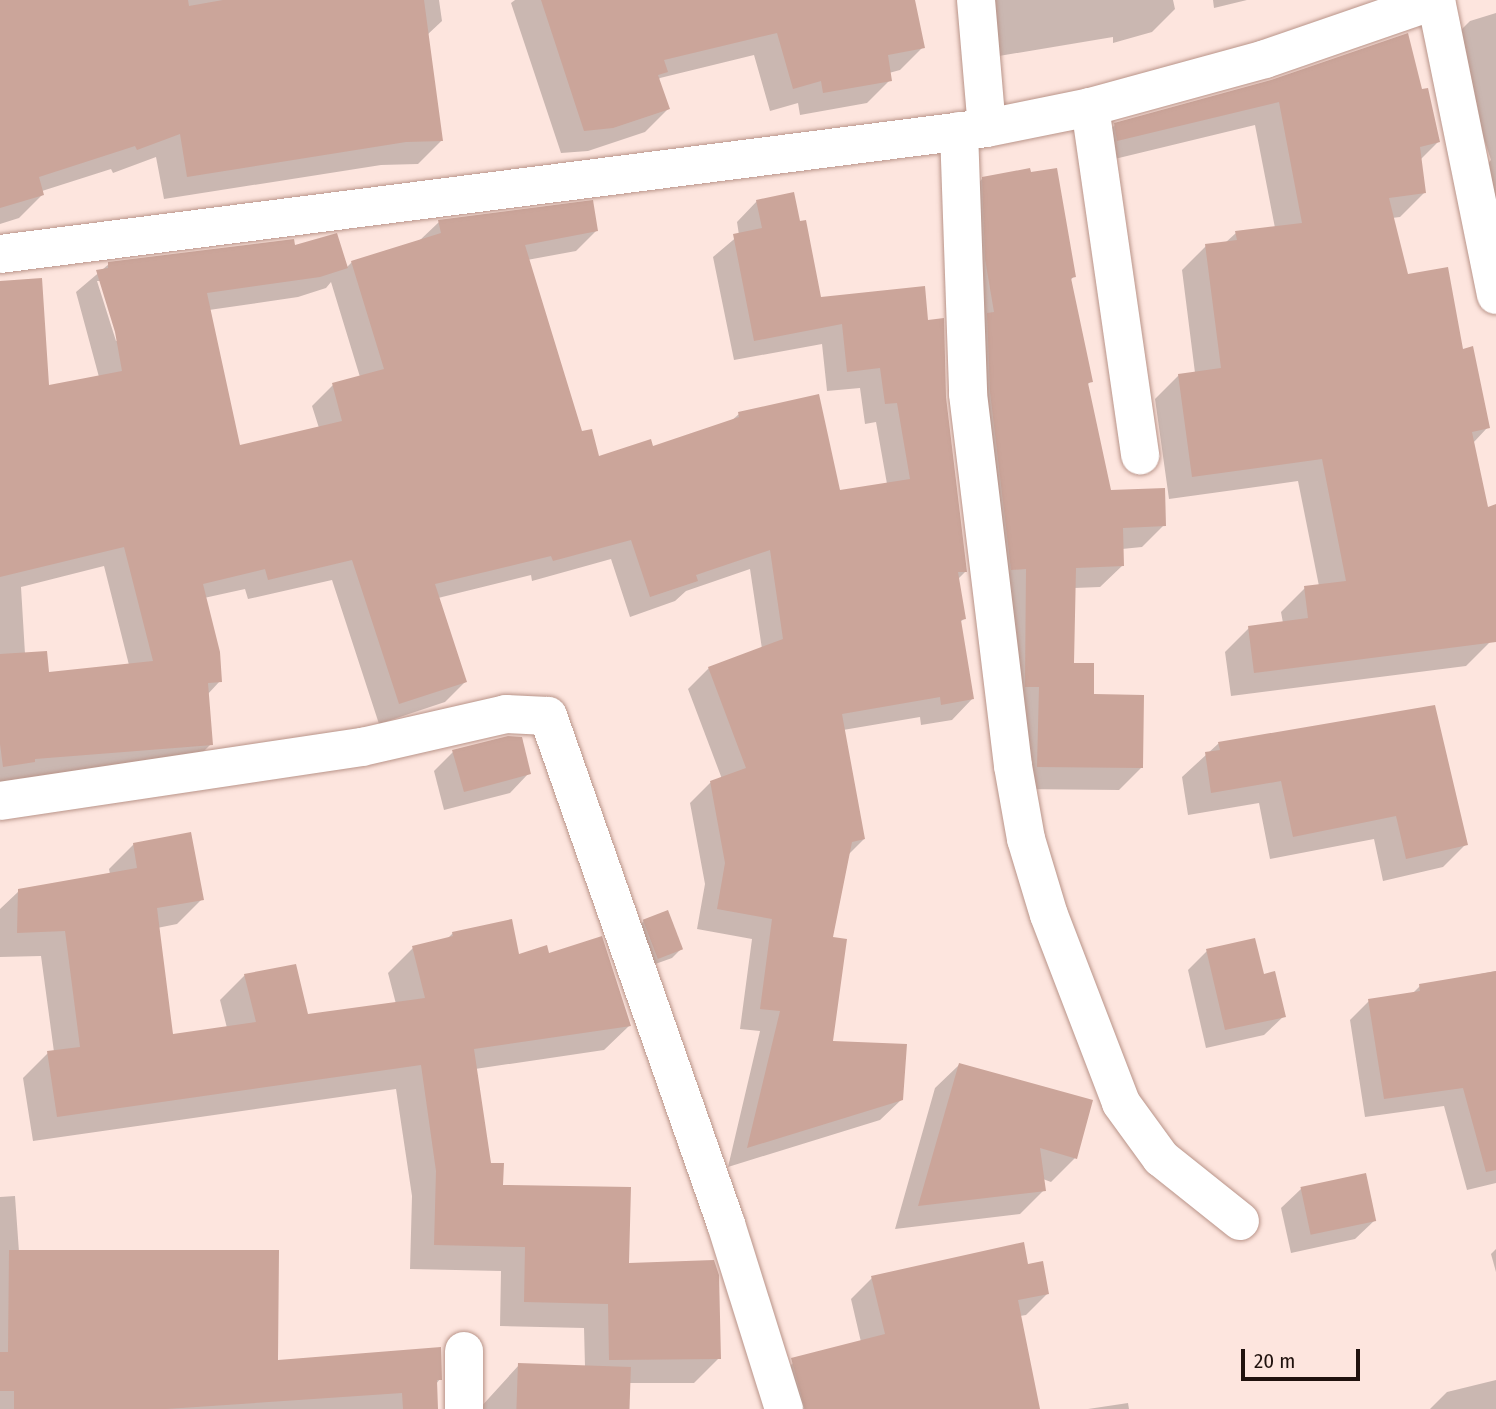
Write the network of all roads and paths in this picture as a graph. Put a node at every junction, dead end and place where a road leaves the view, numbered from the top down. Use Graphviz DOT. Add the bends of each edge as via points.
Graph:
graph roads {
  1 [pos="976,0"];
  2 [pos="1436,0"];
  3 [pos="1090,107"];
  4 [pos="973,130"];
  5 [pos="0,254"];
  6 [pos="1496,295"];
  7 [pos="1140,455"];
  8 [pos="0,801"];
  9 [pos="1240,1221"];
  10 [pos="464,1351"];
  11 [pos="464,1409"];
  12 [pos="784,1409"];
  1 -- 4 [label="street"];
  2 -- 3 [label="street" via="1265,59"];
  2 -- 6 [label="street"];
  3 -- 4 [label="street"];
  3 -- 7 [label="street"];
  4 -- 5 [label="street"];
  4 -- 9 [label="street" via="968,394 1026,839 1049,915 1121,1104 1161,1158"];
  8 -- 12 [label="street" via="362,747 506,714 548,716 726,1224"];
  10 -- 11 [label="street"];
}
